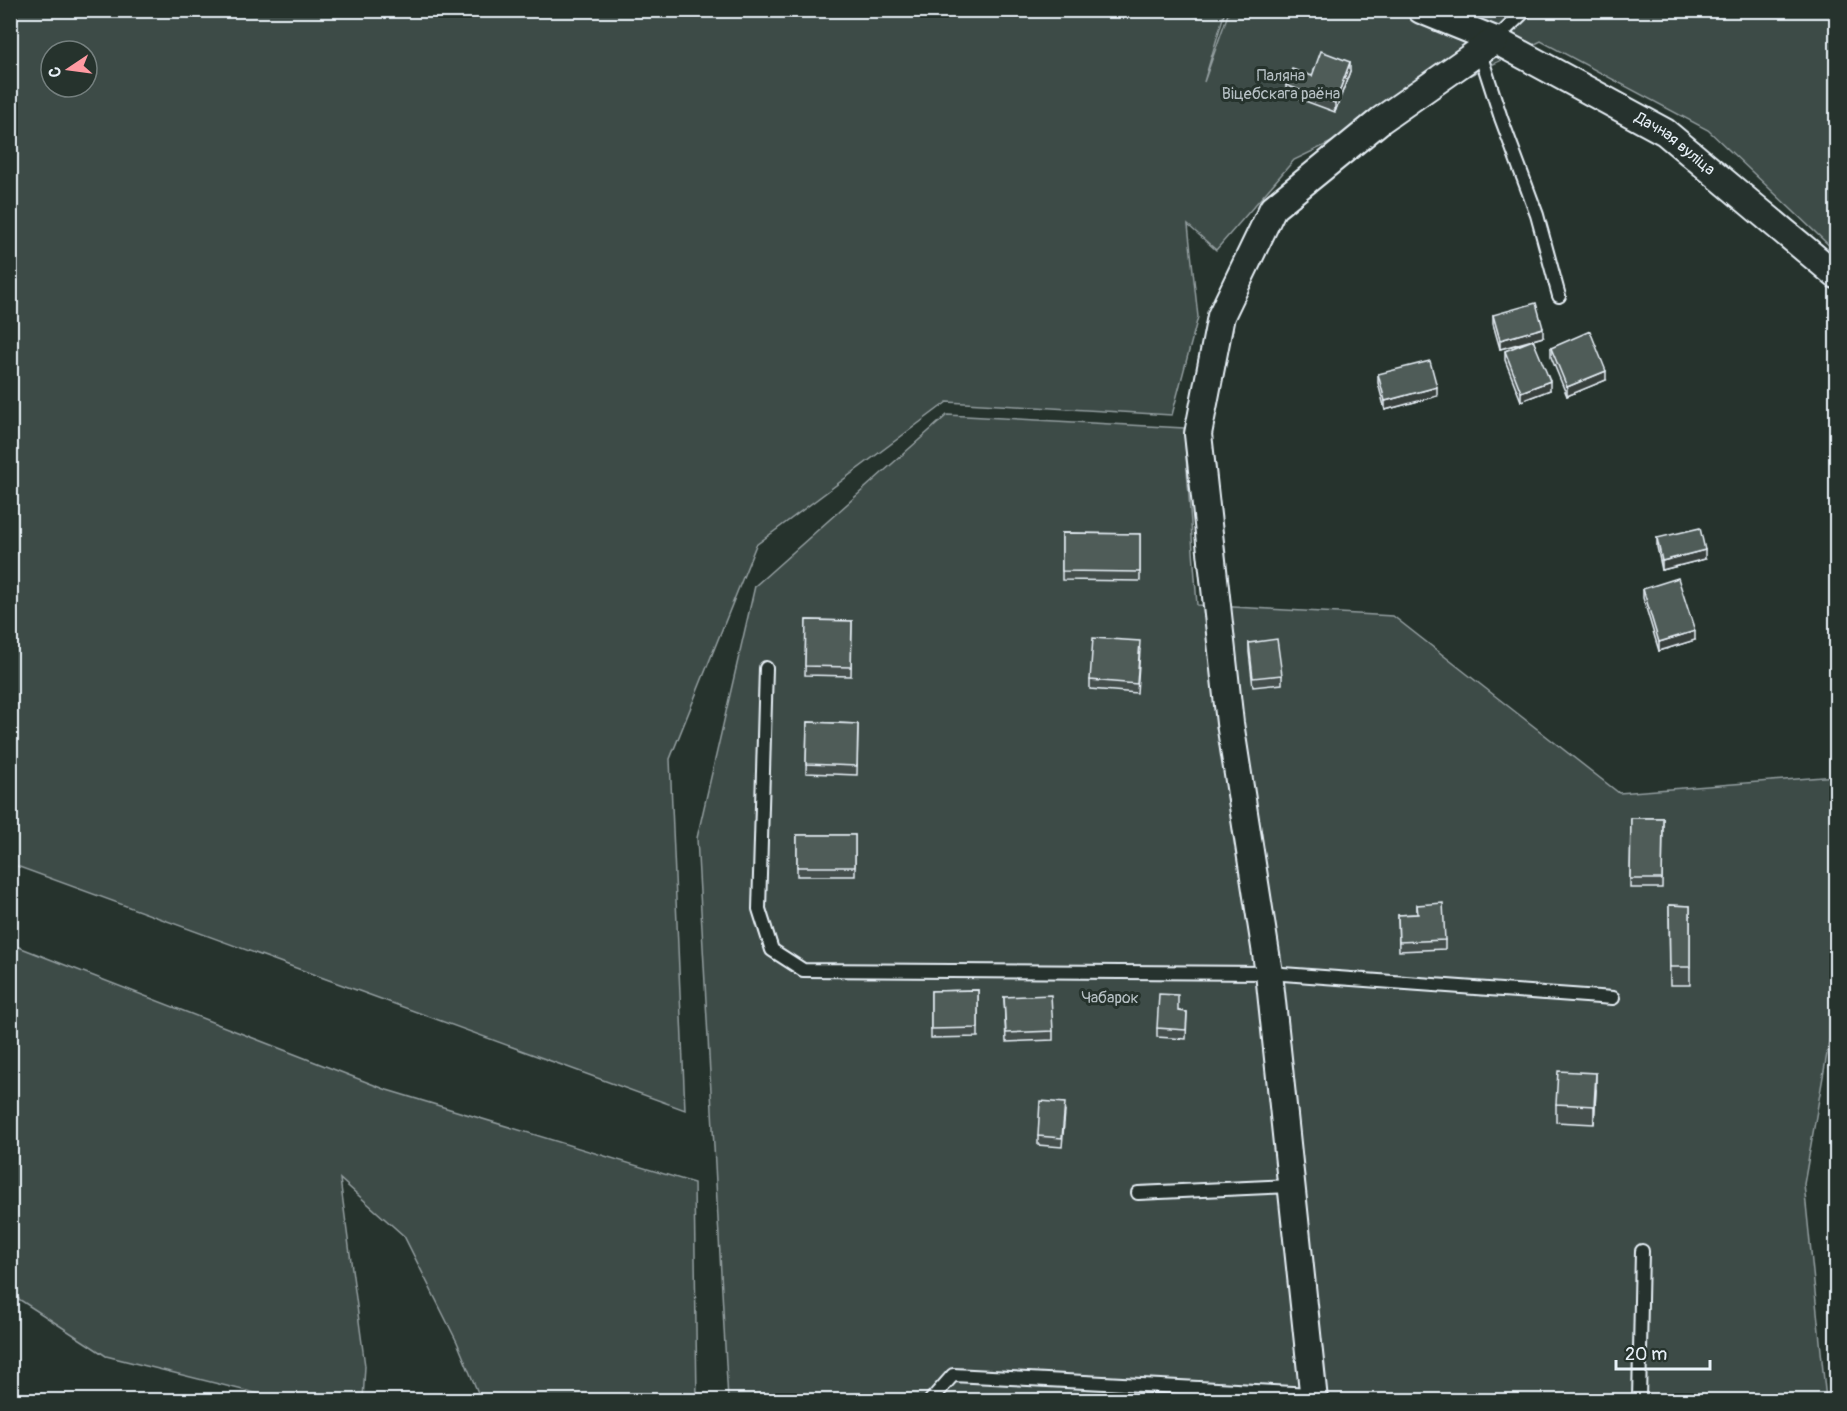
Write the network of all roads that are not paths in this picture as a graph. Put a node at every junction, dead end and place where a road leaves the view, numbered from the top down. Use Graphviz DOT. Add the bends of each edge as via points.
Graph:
graph roads {
  1 [pos="1421,10"];
  2 [pos="1526,10"];
  3 [pos="1487,45"];
  4 [pos="1836,275"];
  5 [pos="1559,296"];
  6 [pos="766,668"];
  7 [pos="1269,973"];
  8 [pos="1613,998"];
  9 [pos="1291,1186"];
  10 [pos="1138,1194"];
  11 [pos="1642,1251"];
  12 [pos="1313,1397"];
  13 [pos="930,1401"];
  14 [pos="1639,1401"];
  1 -- 3 [label="street, Дачная вуліца"];
  2 -- 3 [label="lane"];
  3 -- 4 [label="street, Дачная вуліца" via="1665,132"];
  3 -- 5 [label="lane" via="1501,118 1537,215"];
  3 -- 7 [label="street" via="1381,120 1273,208 1221,316 1198,434 1230,723"];
  6 -- 7 [label="lane" via="759,909 772,950 803,970"];
  7 -- 8 [label="lane"];
  7 -- 9 [label="street"];
  9 -- 10 [label="lane"];
  9 -- 12 [label="street"];
  11 -- 14 [label="lane"];
  12 -- 13 [label="lane" via="953,1375"];
}
